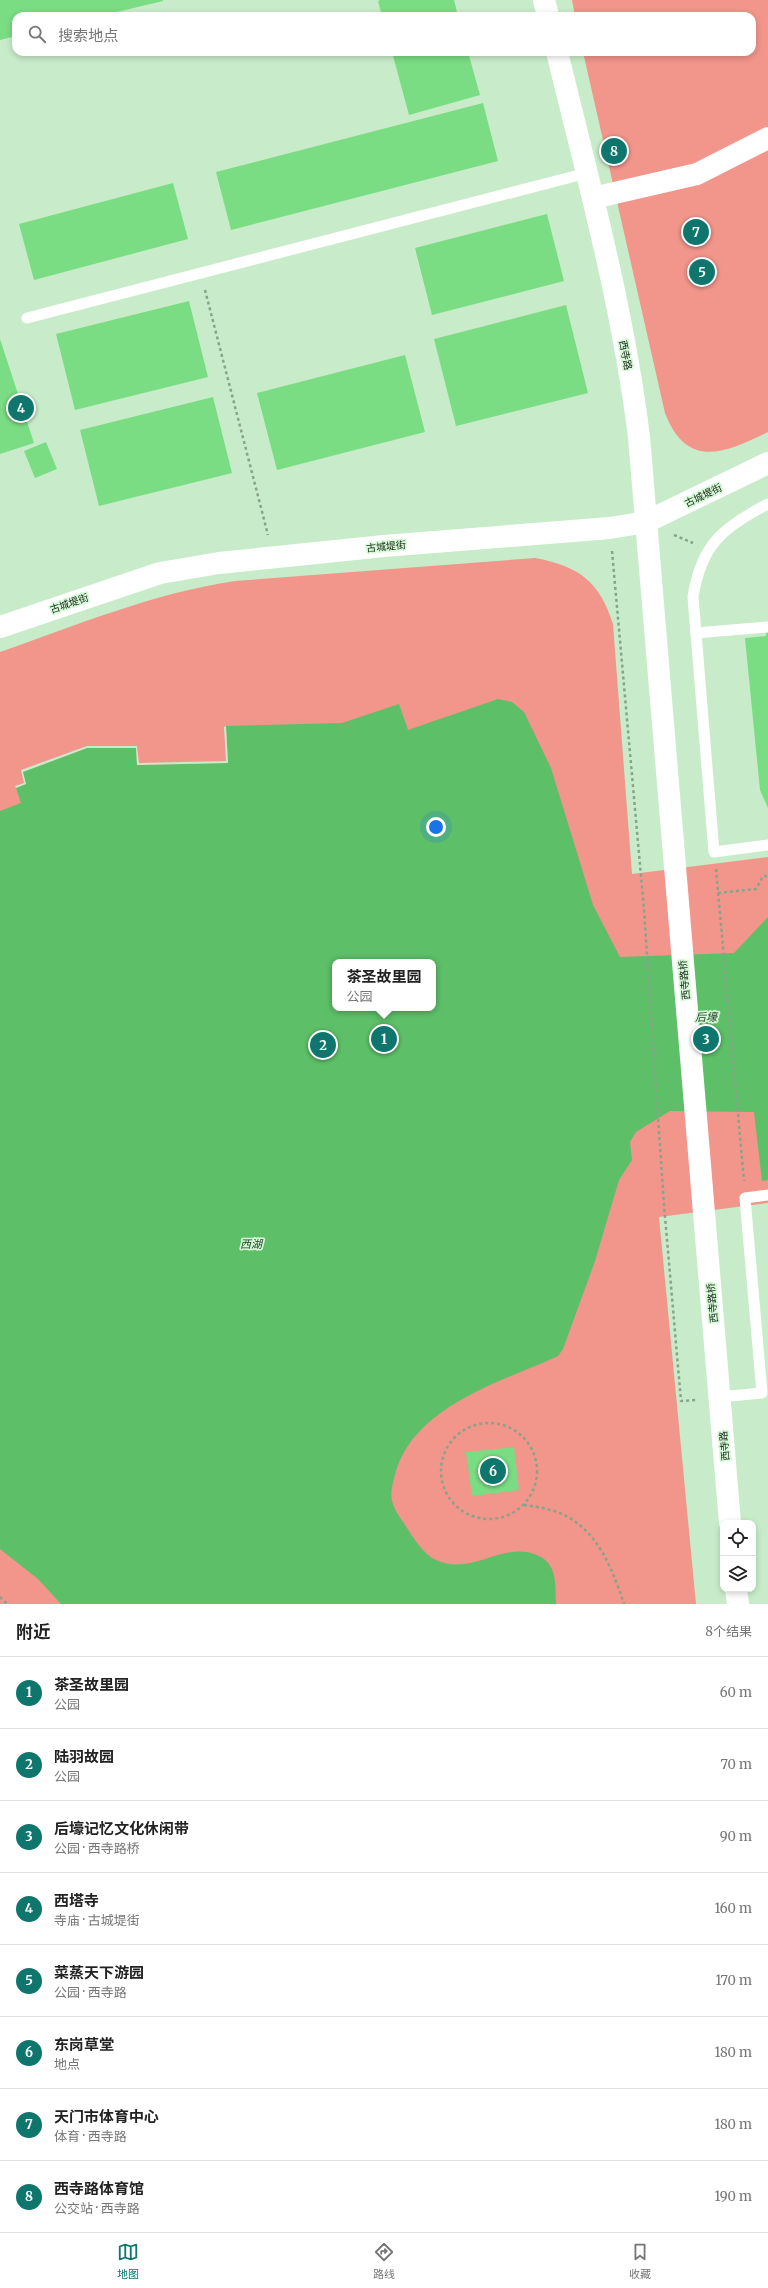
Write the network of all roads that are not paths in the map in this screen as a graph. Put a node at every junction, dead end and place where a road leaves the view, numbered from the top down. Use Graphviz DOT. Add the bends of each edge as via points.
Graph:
graph roads {
  1 [pos="544,0"];
  2 [pos="547,12"];
  3 [pos="558,56"];
  4 [pos="768,138"];
  5 [pos="587,173"];
  6 [pos="593,198"];
  7 [pos="27,318"];
  8 [pos="768,463"];
  9 [pos="768,504"];
  10 [pos="646,522"];
  11 [pos="0,627"];
  12 [pos="768,627"];
  13 [pos="696,633"];
  14 [pos="657,664"];
  15 [pos="768,845"];
  16 [pos="768,1195"];
  17 [pos="718,1368"];
  18 [pos="765,1393"];
  19 [pos="719,1398"];
  20 [pos="730,1520"];
  21 [pos="736,1592"];
  22 [pos="738,1604"];
  1 -- 2 [label="street"];
  3 -- 5 [label="street, 西寺路"];
  4 -- 6 [label="street" via="697,174"];
  5 -- 6 [label="street, 西寺路"];
  5 -- 7 [label="lane"];
  6 -- 10 [label="street, 西寺路" via="633,394"];
  8 -- 10 [label="street, 古城堤街"];
  9 -- 13 [label="lane" via="731,525 708,550 696,579 693,597"];
  10 -- 11 [label="street, 古城堤街" via="610,528 219,563 160,574"];
  10 -- 14 [label="street, 西寺路"];
  12 -- 13 [label="lane"];
  13 -- 15 [label="lane" via="714,852"];
  14 -- 17 [label="street, 西寺路桥"];
  16 -- 18 [label="lane" via="745,1198"];
  17 -- 19 [label="street, 西寺路"];
  18 -- 19 [label="lane"];
  19 -- 20 [label="street, 西寺路"];
  21 -- 22 [label="street"];
}
